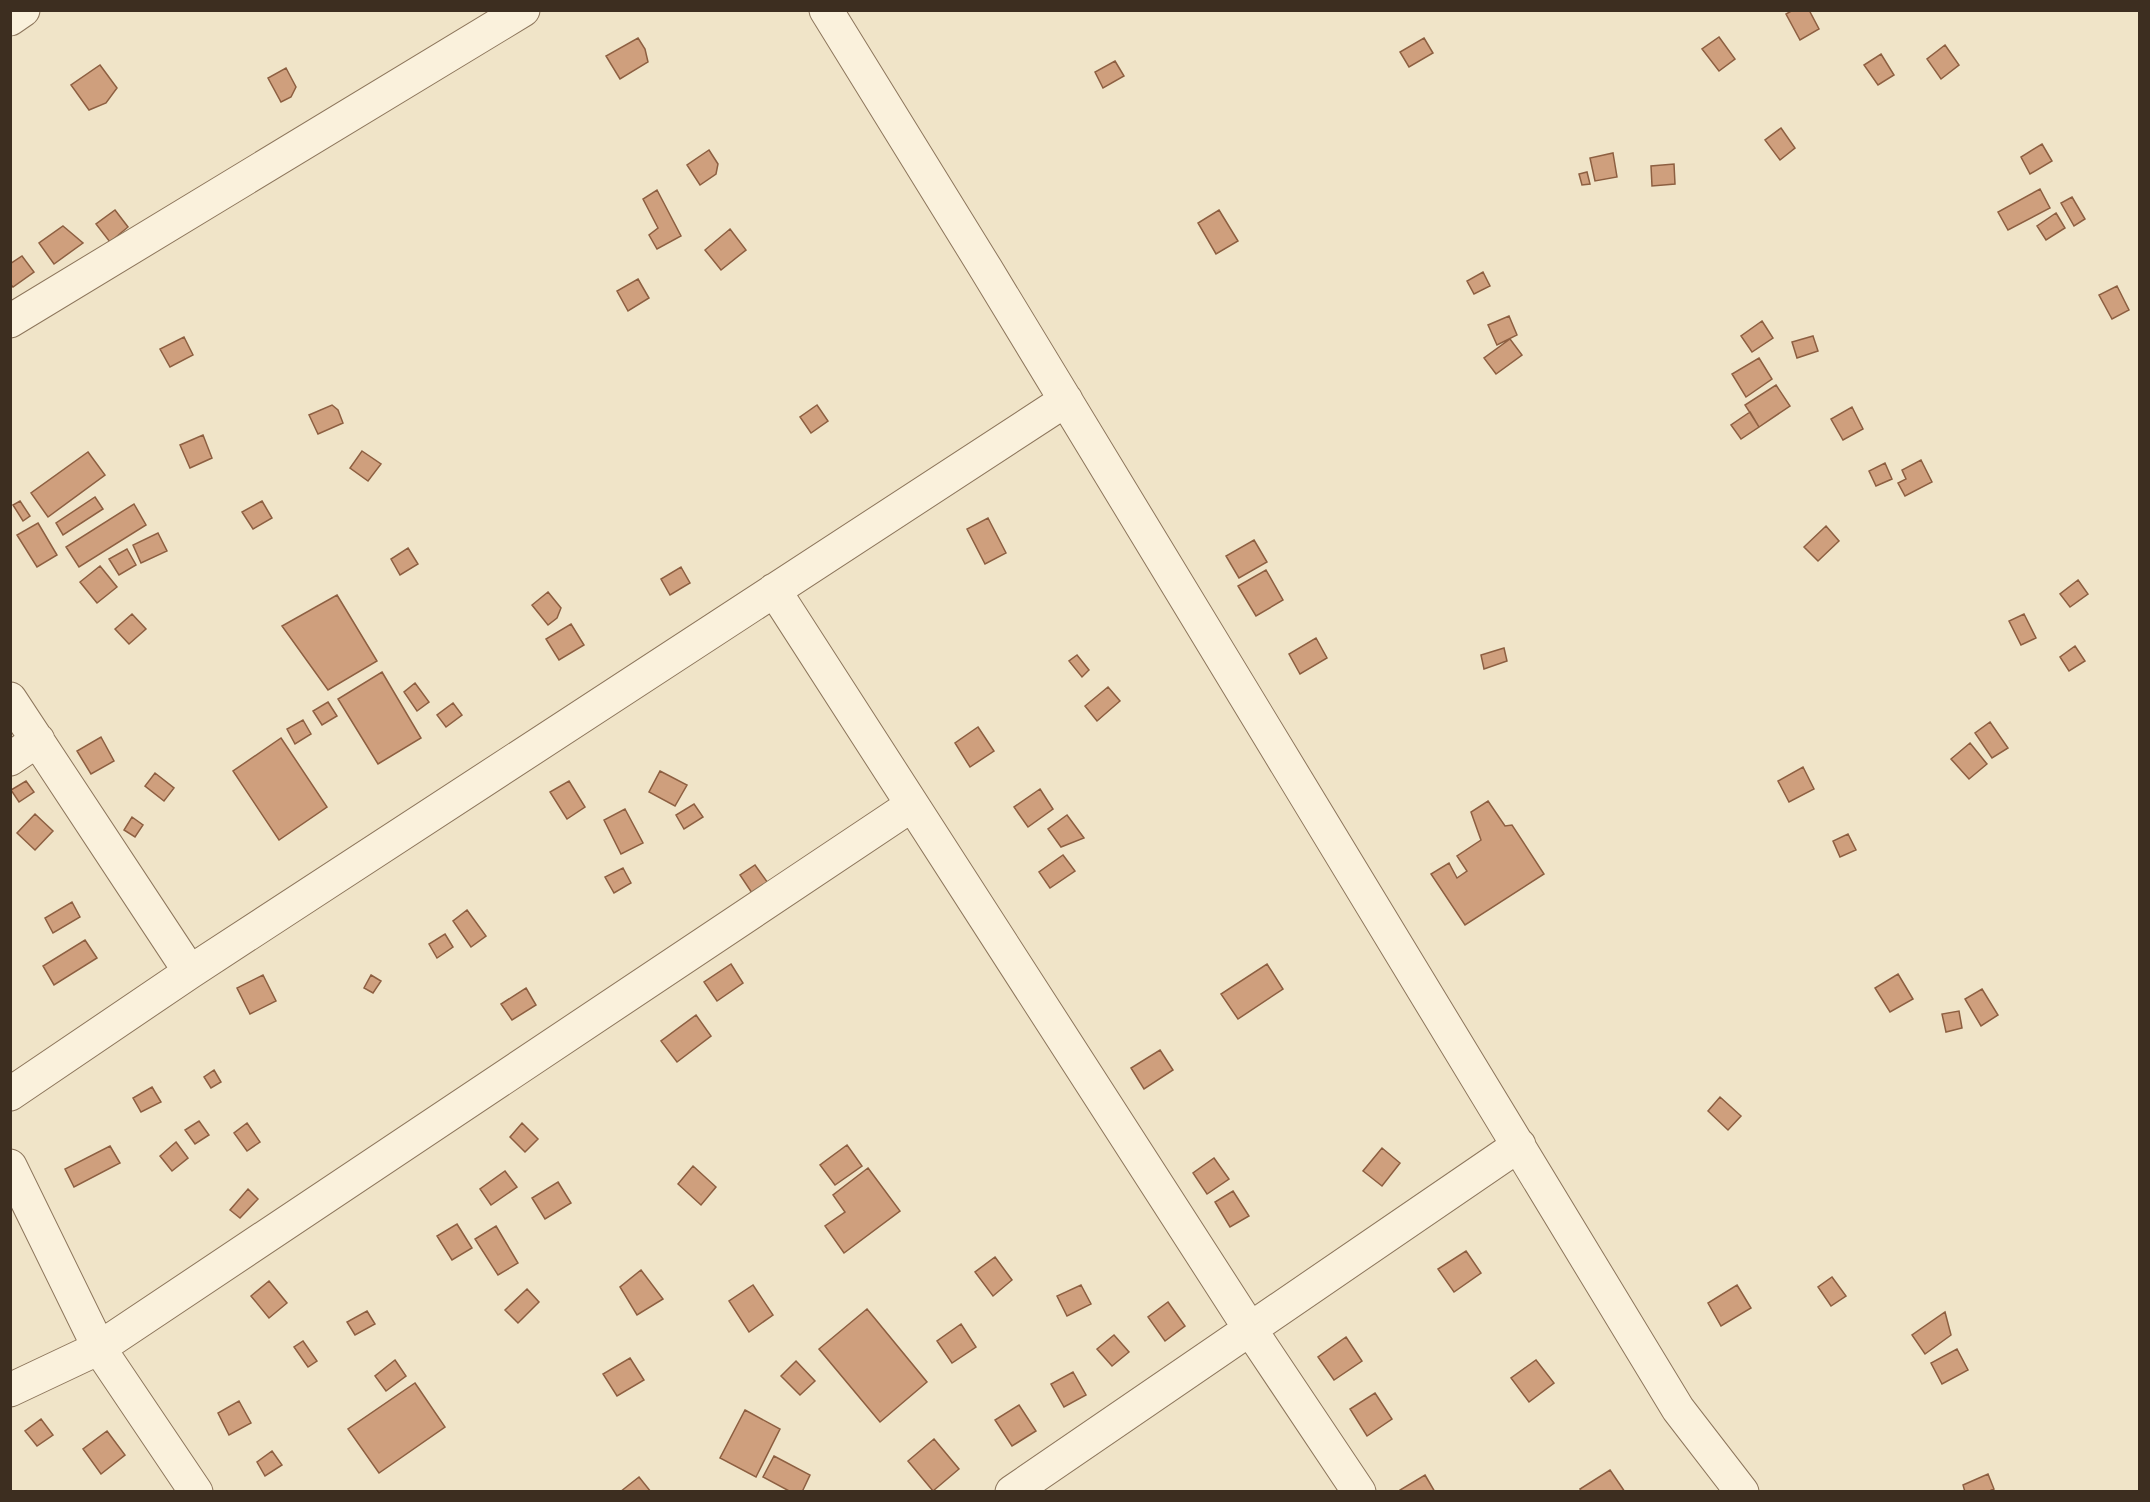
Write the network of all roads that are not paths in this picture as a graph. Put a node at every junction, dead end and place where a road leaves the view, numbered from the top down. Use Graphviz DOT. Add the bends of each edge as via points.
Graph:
graph roads {
  1 [pos="23,10"];
  2 [pos="524,10"];
  3 [pos="826,10"];
  4 [pos="10,19"];
  5 [pos="10,321"];
  6 [pos="1066,400"];
  7 [pos="774,590"];
  8 [pos="10,699"];
  9 [pos="38,740"];
  10 [pos="10,759"];
  11 [pos="912,805"];
  12 [pos="190,972"];
  13 [pos="10,1094"];
  14 [pos="1518,1145"];
  15 [pos="10,1166"];
  16 [pos="1250,1329"];
  17 [pos="99,1348"];
  18 [pos="10,1390"];
  19 [pos="196,1491"];
  20 [pos="1012,1491"];
  21 [pos="1359,1491"];
  22 [pos="1742,1491"];
  1 -- 4 [label="street"];
  2 -- 5 [label="street"];
  3 -- 6 [label="street"];
  6 -- 7 [label="street"];
  6 -- 14 [label="street"];
  7 -- 11 [label="street"];
  7 -- 12 [label="street"];
  8 -- 9 [label="street"];
  9 -- 10 [label="street"];
  9 -- 12 [label="street"];
  11 -- 16 [label="street"];
  11 -- 17 [label="street"];
  12 -- 13 [label="street"];
  14 -- 16 [label="street"];
  14 -- 22 [label="street" via="1678,1409"];
  15 -- 17 [label="street"];
  16 -- 20 [label="street"];
  16 -- 21 [label="street"];
  17 -- 18 [label="street"];
  17 -- 19 [label="street"];
}
